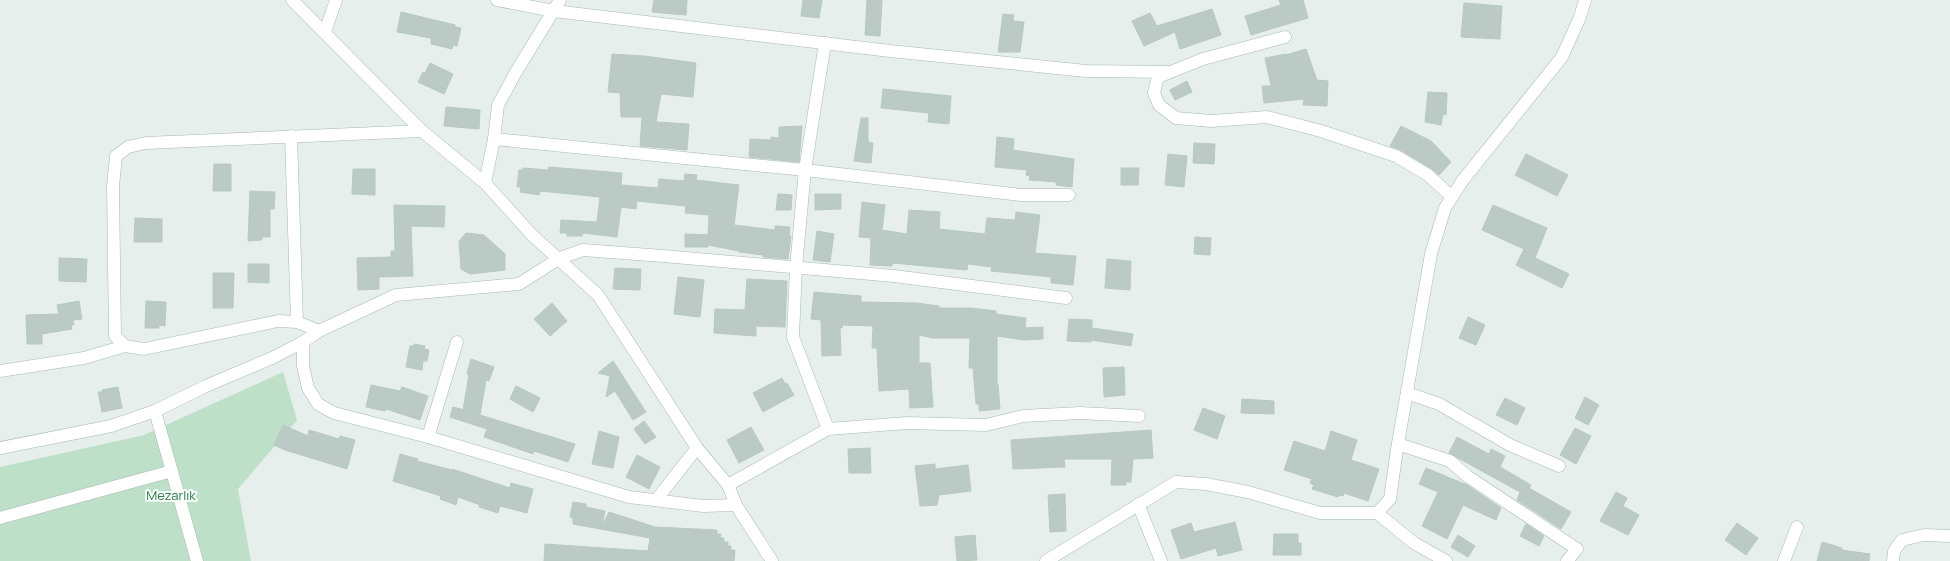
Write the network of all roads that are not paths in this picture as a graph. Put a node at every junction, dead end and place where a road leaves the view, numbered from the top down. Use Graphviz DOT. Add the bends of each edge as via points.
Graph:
graph roads {
  1 [pos="292,0"];
  2 [pos="336,0"];
  3 [pos="497,0"];
  4 [pos="560,0"];
  5 [pos="1585,0"];
  6 [pos="554,11"];
  7 [pos="325,32"];
  8 [pos="1285,37"];
  9 [pos="825,44"];
  10 [pos="1170,72"];
  11 [pos="422,131"];
  12 [pos="291,136"];
  13 [pos="494,139"];
  14 [pos="805,170"];
  15 [pos="485,183"];
  16 [pos="1069,195"];
  17 [pos="1452,197"];
  18 [pos="560,258"];
  19 [pos="796,267"];
  20 [pos="1066,298"];
  21 [pos="297,322"];
  22 [pos="319,331"];
  23 [pos="303,342"];
  24 [pos="458,342"];
  25 [pos="125,346"];
  26 [pos="0,371"];
  27 [pos="1407,393"];
  28 [pos="155,411"];
  29 [pos="1139,416"];
  30 [pos="828,429"];
  31 [pos="428,437"];
  32 [pos="1398,444"];
  33 [pos="0,448"];
  34 [pos="697,448"];
  35 [pos="1559,466"];
  36 [pos="172,472"];
  37 [pos="728,485"];
  38 [pos="656,500"];
  39 [pos="1138,504"];
  40 [pos="736,505"];
  41 [pos="1377,513"];
  42 [pos="0,518"];
  43 [pos="1797,527"];
  44 [pos="1950,536"];
  45 [pos="197,561"];
  46 [pos="772,561"];
  47 [pos="1046,561"];
  48 [pos="1161,561"];
  49 [pos="1446,561"];
  50 [pos="1567,561"];
  51 [pos="1784,561"];
  52 [pos="1893,561"];
  1 -- 7 [label="street"];
  2 -- 7 [label="street"];
  3 -- 6 [label="street"];
  4 -- 6 [label="street"];
  5 -- 17 [label="street" via="1562,57"];
  6 -- 9 [label="street"];
  6 -- 13 [label="street" via="498,105"];
  7 -- 11 [label="street"];
  8 -- 10 [label="street" via="1203,59"];
  9 -- 10 [label="street" via="1086,71"];
  9 -- 14 [label="street"];
  10 -- 17 [label="street" via="1158,77 1154,93 1158,105 1176,118 1211,121 1267,117 1321,131 1396,156 1428,175"];
  11 -- 12 [label="street"];
  11 -- 15 [label="street"];
  12 -- 21 [label="street"];
  12 -- 25 [label="street" via="146,143 128,148 116,156 113,186 115,336"];
  13 -- 14 [label="street"];
  13 -- 15 [label="street"];
  14 -- 16 [label="street" via="1021,195"];
  14 -- 19 [label="street"];
  15 -- 18 [label="street" via="532,235"];
  17 -- 27 [label="street" via="1445,208 1431,254"];
  18 -- 19 [label="street" via="583,250"];
  18 -- 22 [label="street" via="519,284 396,295"];
  18 -- 34 [label="street" via="598,295"];
  19 -- 20 [label="street" via="894,276"];
  19 -- 30 [label="street" via="793,337"];
  21 -- 22 [label="street"];
  21 -- 25 [label="street" via="278,320 144,349"];
  22 -- 23 [label="street"];
  23 -- 28 [label="street"];
  23 -- 31 [label="street" via="308,388 318,404 334,413"];
  24 -- 31 [label="street"];
  25 -- 26 [label="street" via="84,358"];
  27 -- 32 [label="street"];
  27 -- 35 [label="street" via="1439,404 1510,445"];
  28 -- 33 [label="street" via="111,426"];
  28 -- 36 [label="street"];
  29 -- 30 [label="street" via="1080,413 1023,416 986,425 906,424"];
  30 -- 37 [label="street"];
  31 -- 38 [label="street" via="629,497"];
  32 -- 41 [label="street" via="1390,499"];
  32 -- 50 [label="street" via="1450,461 1467,476 1577,549"];
  34 -- 37 [label="street"];
  34 -- 38 [label="street"];
  36 -- 42 [label="street"];
  36 -- 45 [label="street"];
  37 -- 40 [label="street"];
  38 -- 40 [label="street" via="702,506"];
  39 -- 41 [label="street" via="1176,482 1206,484 1248,492 1320,513"];
  39 -- 47 [label="street"];
  39 -- 48 [label="street"];
  40 -- 46 [label="street"];
  41 -- 49 [label="street" via="1414,543"];
  43 -- 51 [label="street"];
  44 -- 52 [label="street" via="1924,535 1902,540 1894,552"];
}
